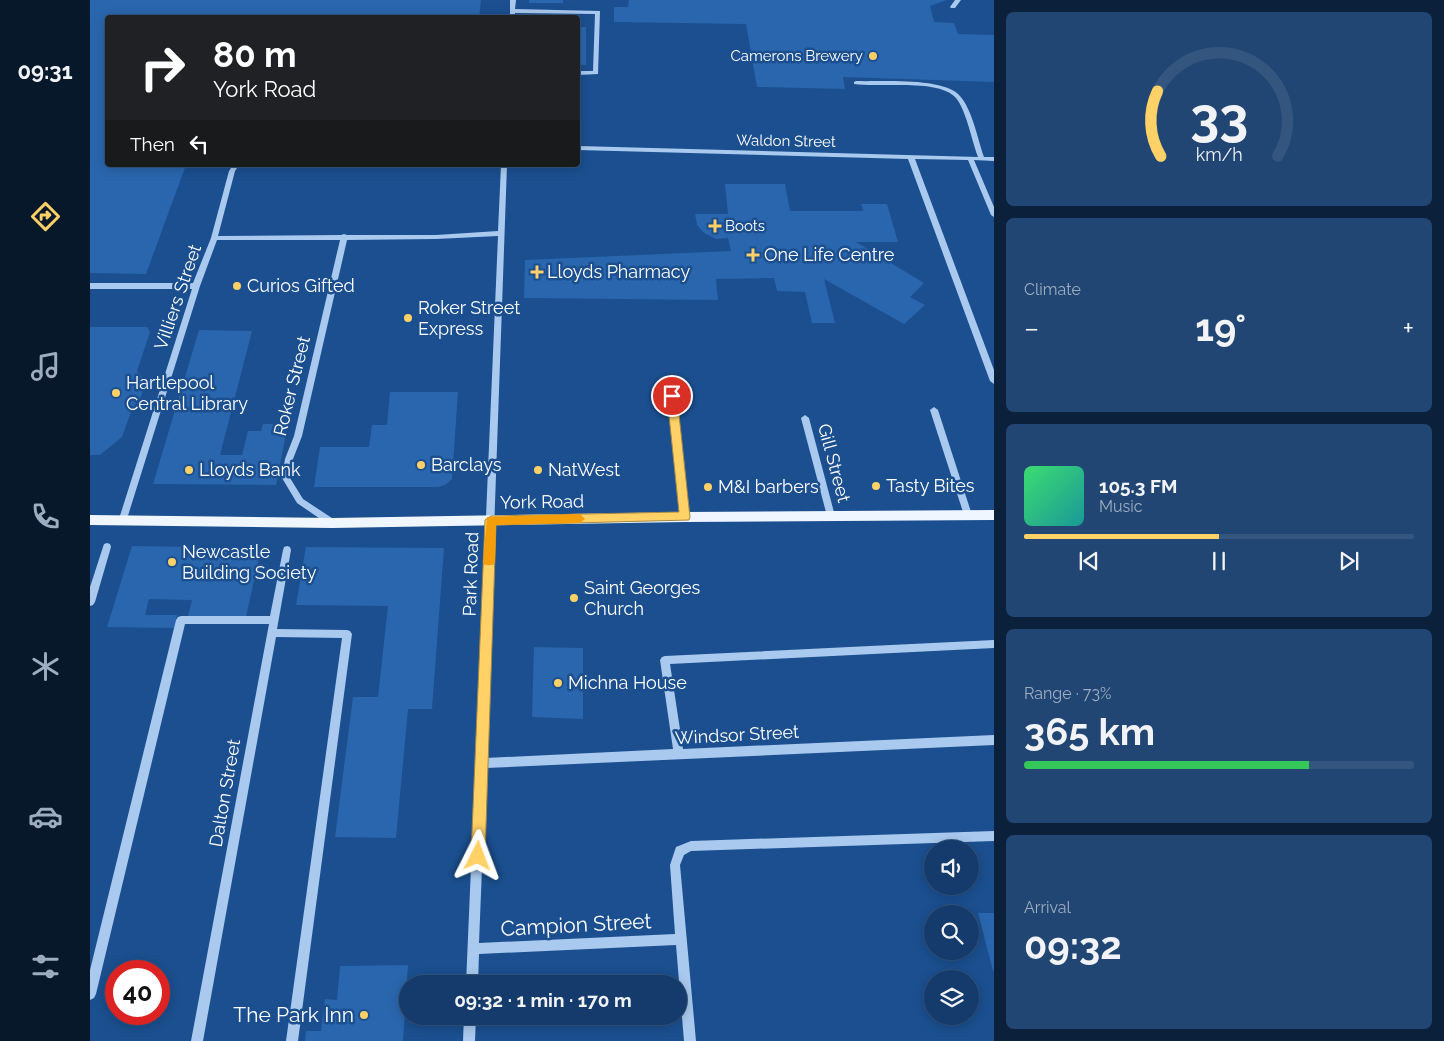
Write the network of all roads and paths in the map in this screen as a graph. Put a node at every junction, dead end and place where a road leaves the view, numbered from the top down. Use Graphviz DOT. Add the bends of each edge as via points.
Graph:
graph roads {
  1 [pos="513,0"];
  2 [pos="958,0"];
  3 [pos="954,7"];
  4 [pos="512,14"];
  5 [pos="580,73"];
  6 [pos="856,83"];
  7 [pos="580,148"];
  8 [pos="911,157"];
  9 [pos="970,158"];
  10 [pos="982,159"];
  11 [pos="994,159"];
  12 [pos="504,167"];
  13 [pos="234,168"];
  14 [pos="994,215"];
  15 [pos="502,233"];
  16 [pos="344,236"];
  17 [pos="214,238"];
  18 [pos="90,286"];
  19 [pos="196,286"];
  20 [pos="994,381"];
  21 [pos="672,396"];
  22 [pos="934,410"];
  23 [pos="805,418"];
  24 [pos="968,515"];
  25 [pos="994,515"];
  26 [pos="831,516"];
  27 [pos="685,517"];
  28 [pos="90,520"];
  29 [pos="491,520"];
  30 [pos="122,522"];
  31 [pos="332,523"];
  32 [pos="107,547"];
  33 [pos="287,550"];
  34 [pos="90,602"];
  35 [pos="274,620"];
  36 [pos="272,633"];
  37 [pos="994,644"];
  38 [pos="994,740"];
  39 [pos="679,754"];
  40 [pos="482,763"];
  41 [pos="994,836"];
  42 [pos="680,940"];
  43 [pos="474,948"];
  44 [pos="472,975"];
  45 [pos="90,994"];
  46 [pos="470,1025"];
  47 [pos="197,1041"];
  48 [pos="292,1041"];
  49 [pos="469,1041"];
  50 [pos="690,1041"];
  1 -- 4 [label="street"];
  2 -- 3 [label="street"];
  4 -- 5 [label="street" via="598,12 596,73"];
  6 -- 10 [label="street" via="931,85 948,89 958,96"];
  7 -- 8 [label="street, Waldon Street"];
  8 -- 9 [label="street, Waldon Street"];
  8 -- 20 [label="street"];
  9 -- 10 [label="street, Waldon Street"];
  9 -- 14 [label="street"];
  10 -- 11 [label="street, Waldon Street"];
  12 -- 15 [label="street, Park Road"];
  13 -- 17 [label="street, Villiers Street"];
  15 -- 16 [label="street" via="436,237"];
  15 -- 29 [label="street, Park Road"];
  16 -- 17 [label="street"];
  16 -- 31 [label="street, Roker Street" via="286,478 300,501"];
  17 -- 19 [label="street, Villiers Street"];
  18 -- 19 [label="street"];
  19 -- 30 [label="street, Villiers Street"];
  21 -- 27 [label="street"];
  22 -- 24 [label="street"];
  23 -- 26 [label="street, Gill Street"];
  24 -- 25 [label="main road, York Road"];
  24 -- 26 [label="main road, York Road"];
  26 -- 27 [label="main road, York Road"];
  27 -- 29 [label="main road, York Road"];
  28 -- 30 [label="main road, York Road"];
  29 -- 31 [label="main road, York Road"];
  29 -- 40 [label="street, Park Road"];
  30 -- 31 [label="main road, York Road"];
  32 -- 34 [label="street"];
  33 -- 35 [label="street, Dalton Street"];
  35 -- 36 [label="street, Dalton Street"];
  35 -- 45 [label="street" via="181,620"];
  36 -- 47 [label="street, Dalton Street"];
  36 -- 48 [label="street" via="347,634"];
  37 -- 39 [label="street" via="665,660"];
  38 -- 39 [label="street, Windsor Street"];
  39 -- 40 [label="street, Windsor Street"];
  40 -- 43 [label="street, Park Road"];
  41 -- 42 [label="street" via="691,846 680,851 675,865"];
  42 -- 43 [label="street, Campion Street"];
  42 -- 50 [label="street"];
  43 -- 44 [label="street, Park Road"];
  46 -- 49 [label="street"];
}
